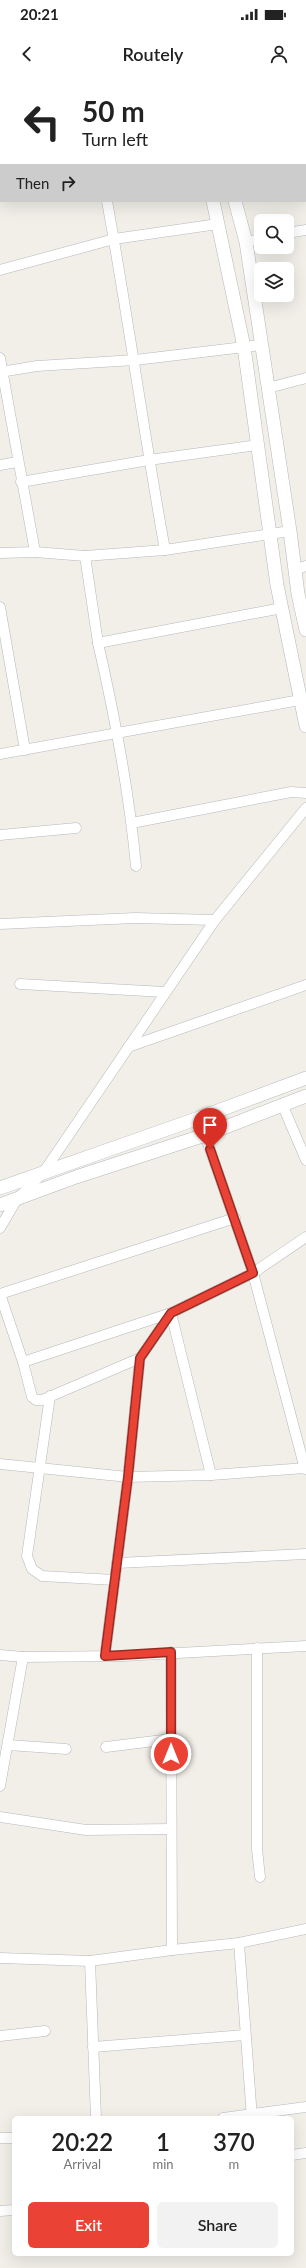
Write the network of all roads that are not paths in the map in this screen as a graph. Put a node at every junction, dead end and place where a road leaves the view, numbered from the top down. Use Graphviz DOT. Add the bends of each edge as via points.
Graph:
graph roads {
  1 [pos="107,202"];
  2 [pos="213,202"];
  3 [pos="235,202"];
  4 [pos="218,224"];
  5 [pos="306,230"];
  6 [pos="294,233"];
  7 [pos="114,239"];
  8 [pos="254,240"];
  9 [pos="246,242"];
  10 [pos="0,270"];
  11 [pos="261,345"];
  12 [pos="244,347"];
  13 [pos="0,358"];
  14 [pos="135,360"];
  15 [pos="1,372"];
  16 [pos="306,378"];
  17 [pos="268,388"];
  18 [pos="258,445"];
  19 [pos="149,460"];
  20 [pos="17,462"];
  21 [pos="0,465"];
  22 [pos="21,482"];
  23 [pos="290,531"];
  24 [pos="269,536"];
  25 [pos="165,550"];
  26 [pos="0,552"];
  27 [pos="35,552"];
  28 [pos="85,556"];
  29 [pos="300,568"];
  30 [pos="0,608"];
  31 [pos="282,608"];
  32 [pos="1,622"];
  33 [pos="306,630"];
  34 [pos="98,643"];
  35 [pos="303,699"];
  36 [pos="306,726"];
  37 [pos="118,732"];
  38 [pos="25,750"];
  39 [pos="0,754"];
  40 [pos="306,793"];
  41 [pos="306,808"];
  42 [pos="132,823"];
  43 [pos="76,828"];
  44 [pos="0,835"];
  45 [pos="136,866"];
  46 [pos="215,920"];
  47 [pos="0,924"];
  48 [pos="20,984"];
  49 [pos="306,985"];
  50 [pos="165,992"];
  51 [pos="128,1047"];
  52 [pos="306,1078"];
  53 [pos="306,1096"];
  54 [pos="282,1104"];
  55 [pos="205,1135"];
  56 [pos="306,1160"];
  57 [pos="43,1172"];
  58 [pos="0,1188"];
  59 [pos="17,1199"];
  60 [pos="0,1205"];
  61 [pos="235,1218"];
  62 [pos="0,1228"];
  63 [pos="306,1238"];
  64 [pos="253,1273"];
  65 [pos="171,1313"];
  66 [pos="140,1358"];
  67 [pos="23,1362"];
  68 [pos="50,1396"];
  69 [pos="0,1464"];
  70 [pos="306,1468"];
  71 [pos="40,1470"];
  72 [pos="211,1475"];
  73 [pos="128,1477"];
  74 [pos="306,1554"];
  75 [pos="117,1563"];
  76 [pos="115,1580"];
  77 [pos="306,1646"];
  78 [pos="257,1648"];
  79 [pos="171,1652"];
  80 [pos="0,1655"];
  81 [pos="105,1656"];
  82 [pos="23,1657"];
  83 [pos="171,1739"];
  84 [pos="8,1745"];
  85 [pos="106,1747"];
  86 [pos="66,1748"];
  87 [pos="0,1786"];
  88 [pos="0,1817"];
  89 [pos="171,1829"];
  90 [pos="260,1877"];
  91 [pos="306,1929"];
  92 [pos="239,1943"];
  93 [pos="172,1950"];
  94 [pos="0,1958"];
  95 [pos="90,1961"];
  96 [pos="45,2031"];
  97 [pos="245,2035"];
  98 [pos="0,2036"];
  99 [pos="93,2047"];
  100 [pos="306,2107"];
  101 [pos="96,2116"];
  102 [pos="252,2116"];
  103 [pos="0,2138"];
  104 [pos="12,2138"];
  105 [pos="306,2153"];
  106 [pos="294,2155"];
  107 [pos="12,2210"];
  108 [pos="0,2211"];
  1 -- 7 [label="street"];
  2 -- 4 [label="street"];
  3 -- 9 [label="street"];
  4 -- 7 [label="street"];
  4 -- 12 [label="street"];
  5 -- 6 [label="street"];
  7 -- 10 [label="street"];
  7 -- 14 [label="street"];
  8 -- 9 [label="street"];
  9 -- 11 [label="street"];
  11 -- 12 [label="street"];
  11 -- 17 [label="street"];
  12 -- 14 [label="street"];
  12 -- 18 [label="street"];
  13 -- 15 [label="street"];
  14 -- 15 [label="street" via="38,366"];
  14 -- 19 [label="street"];
  15 -- 20 [label="street"];
  16 -- 17 [label="street"];
  17 -- 23 [label="street"];
  18 -- 19 [label="street"];
  18 -- 24 [label="street"];
  19 -- 22 [label="street"];
  19 -- 25 [label="street"];
  20 -- 21 [label="street"];
  20 -- 22 [label="street"];
  22 -- 27 [label="street"];
  23 -- 24 [label="street"];
  23 -- 29 [label="street"];
  24 -- 25 [label="street"];
  24 -- 31 [label="street"];
  25 -- 28 [label="street"];
  26 -- 27 [label="street"];
  27 -- 28 [label="street"];
  28 -- 34 [label="street"];
  29 -- 33 [label="street" via="298,594"];
  30 -- 32 [label="street"];
  31 -- 34 [label="street"];
  31 -- 35 [label="street"];
  32 -- 38 [label="street"];
  34 -- 37 [label="street"];
  35 -- 36 [label="street"];
  35 -- 37 [label="street"];
  37 -- 38 [label="street"];
  37 -- 42 [label="street"];
  38 -- 39 [label="street"];
  40 -- 42 [label="street" via="291,792"];
  41 -- 46 [label="street"];
  42 -- 45 [label="street"];
  43 -- 44 [label="street"];
  46 -- 47 [label="street" via="135,918"];
  46 -- 50 [label="street"];
  48 -- 50 [label="street"];
  49 -- 51 [label="street"];
  50 -- 51 [label="street"];
  51 -- 57 [label="street"];
  52 -- 57 [label="street"];
  53 -- 54 [label="street"];
  54 -- 55 [label="street"];
  54 -- 56 [label="street"];
  55 -- 59 [label="street"];
  55 -- 61 [label="street"];
  57 -- 58 [label="street"];
  57 -- 59 [label="street"];
  59 -- 60 [label="street"];
  59 -- 62 [label="street"];
  61 -- 64 [label="street"];
  61 -- 67 [label="street" via="0,1294"];
  63 -- 64 [label="street"];
  64 -- 65 [label="street"];
  64 -- 70 [label="street"];
  65 -- 66 [label="street"];
  65 -- 67 [label="street"];
  65 -- 72 [label="street"];
  66 -- 68 [label="street"];
  66 -- 73 [label="street"];
  67 -- 68 [label="street" via="32,1397 42,1400"];
  68 -- 71 [label="street"];
  69 -- 71 [label="street"];
  70 -- 72 [label="street"];
  71 -- 73 [label="street"];
  71 -- 76 [label="street" via="27,1556 32,1569 42,1576"];
  72 -- 73 [label="street"];
  73 -- 75 [label="street"];
  74 -- 75 [label="street"];
  75 -- 76 [label="street"];
  76 -- 81 [label="street"];
  77 -- 78 [label="street"];
  78 -- 79 [label="street"];
  78 -- 90 [label="street"];
  79 -- 81 [label="street"];
  79 -- 83 [label="street"];
  80 -- 82 [label="street"];
  81 -- 82 [label="street"];
  82 -- 84 [label="street"];
  83 -- 85 [label="street"];
  83 -- 89 [label="street"];
  84 -- 86 [label="street"];
  84 -- 87 [label="street"];
  88 -- 89 [label="street" via="86,1830"];
  89 -- 93 [label="street"];
  91 -- 92 [label="street"];
  92 -- 93 [label="street"];
  92 -- 97 [label="street"];
  93 -- 95 [label="street"];
  94 -- 95 [label="street"];
  95 -- 99 [label="street"];
  96 -- 98 [label="street"];
  97 -- 99 [label="street"];
  97 -- 102 [label="street"];
  99 -- 101 [label="street"];
  100 -- 102 [label="street"];
  103 -- 104 [label="street"];
  105 -- 106 [label="street"];
  107 -- 108 [label="street"];
}
